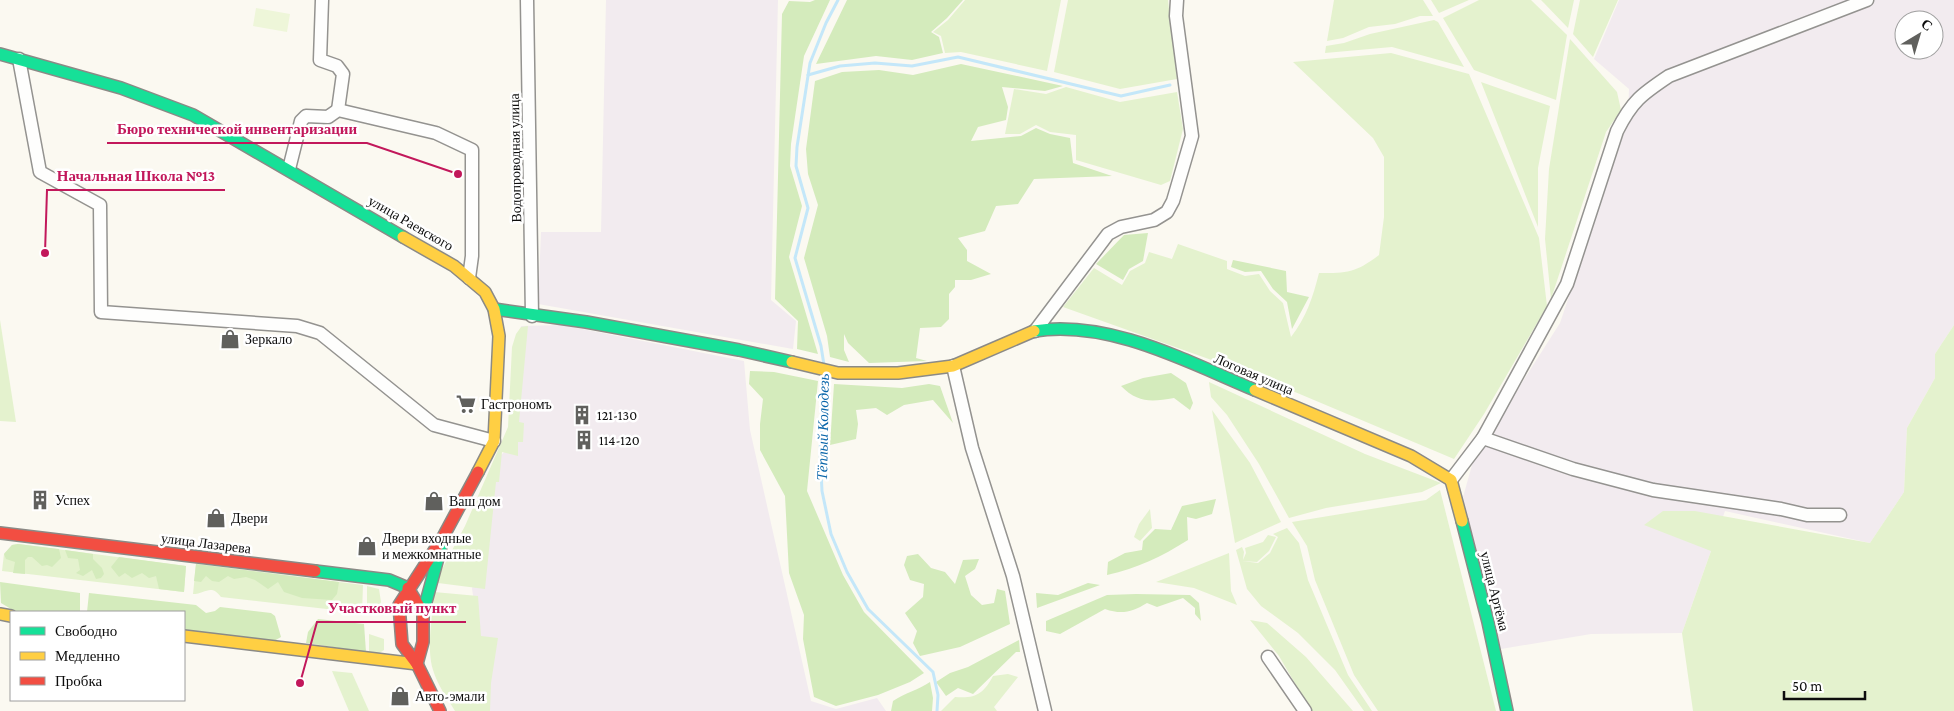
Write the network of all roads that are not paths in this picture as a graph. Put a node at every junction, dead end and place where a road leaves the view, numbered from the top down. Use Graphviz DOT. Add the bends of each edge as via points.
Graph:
graph roads {
  1 [pos="322,0"];
  2 [pos="527,0"];
  3 [pos="1177,0"];
  4 [pos="1867,0"];
  5 [pos="0,54"];
  6 [pos="19,59"];
  7 [pos="338,110"];
  8 [pos="289,169"];
  9 [pos="469,278"];
  10 [pos="494,309"];
  11 [pos="532,316"];
  12 [pos="1034,331"];
  13 [pos="954,366"];
  14 [pos="1483,438"];
  15 [pos="494,441"];
  16 [pos="1451,480"];
  17 [pos="1840,515"];
  18 [pos="0,533"];
  19 [pos="443,537"];
  20 [pos="408,588"];
  21 [pos="423,613"];
  22 [pos="185,636"];
  23 [pos="1268,657"];
  24 [pos="417,664"];
  25 [pos="440,711"];
  26 [pos="1045,711"];
  27 [pos="1305,711"];
  28 [pos="1507,711"];
  1 -- 7 [label="street" via="320,60 337,66 343,74"];
  2 -- 11 [label="street, Водопроводная улица"];
  3 -- 12 [label="street, Логовая улица" via="1176,16 1192,136 1173,201 1167,212 1154,220 1121,227 1108,234"];
  4 -- 14 [label="street" via="1669,76 1629,108 1617,131 1566,284"];
  5 -- 6 [label="main road, улица Раевского"];
  6 -- 8 [label="main road, улица Раевского" via="155,99 193,115"];
  6 -- 15 [label="street" via="40,172 100,205 101,312 297,326 320,333 434,425"];
  7 -- 8 [label="street" via="328,117 306,116 301,121"];
  7 -- 9 [label="street" via="436,133 472,150"];
  8 -- 9 [label="main road, улица Раевского" via="431,252"];
  9 -- 10 [label="main road, улица Раевского" via="485,292"];
  10 -- 11 [label="main road"];
  10 -- 15 [label="main road" via="499,336"];
  11 -- 13 [label="main road, Логовая улица" via="586,322 738,350 838,373 898,373"];
  12 -- 13 [label="main road, Логовая улица"];
  12 -- 16 [label="main road, Логовая улица" via="1061,328 1089,330 1159,350 1411,456"];
  13 -- 26 [label="street" via="972,448 1013,576"];
  14 -- 16 [label="street"];
  14 -- 17 [label="street" via="1574,469 1653,490 1807,515"];
  15 -- 19 [label="main road"];
  16 -- 28 [label="main road, улица Артёма" via="1488,622"];
  18 -- 20 [label="main road, улица Лазарева" via="389,580"];
  19 -- 20 [label="main road"];
  19 -- 21 [label="main road"];
  20 -- 21 [label="main road"];
  20 -- 24 [label="main road" via="399,605 402,644"];
  21 -- 24 [label="main road" via="423,642"];
  22 -- 24 [label="main road"];
  23 -- 27 [label="street"];
  24 -- 25 [label="main road"];
}
